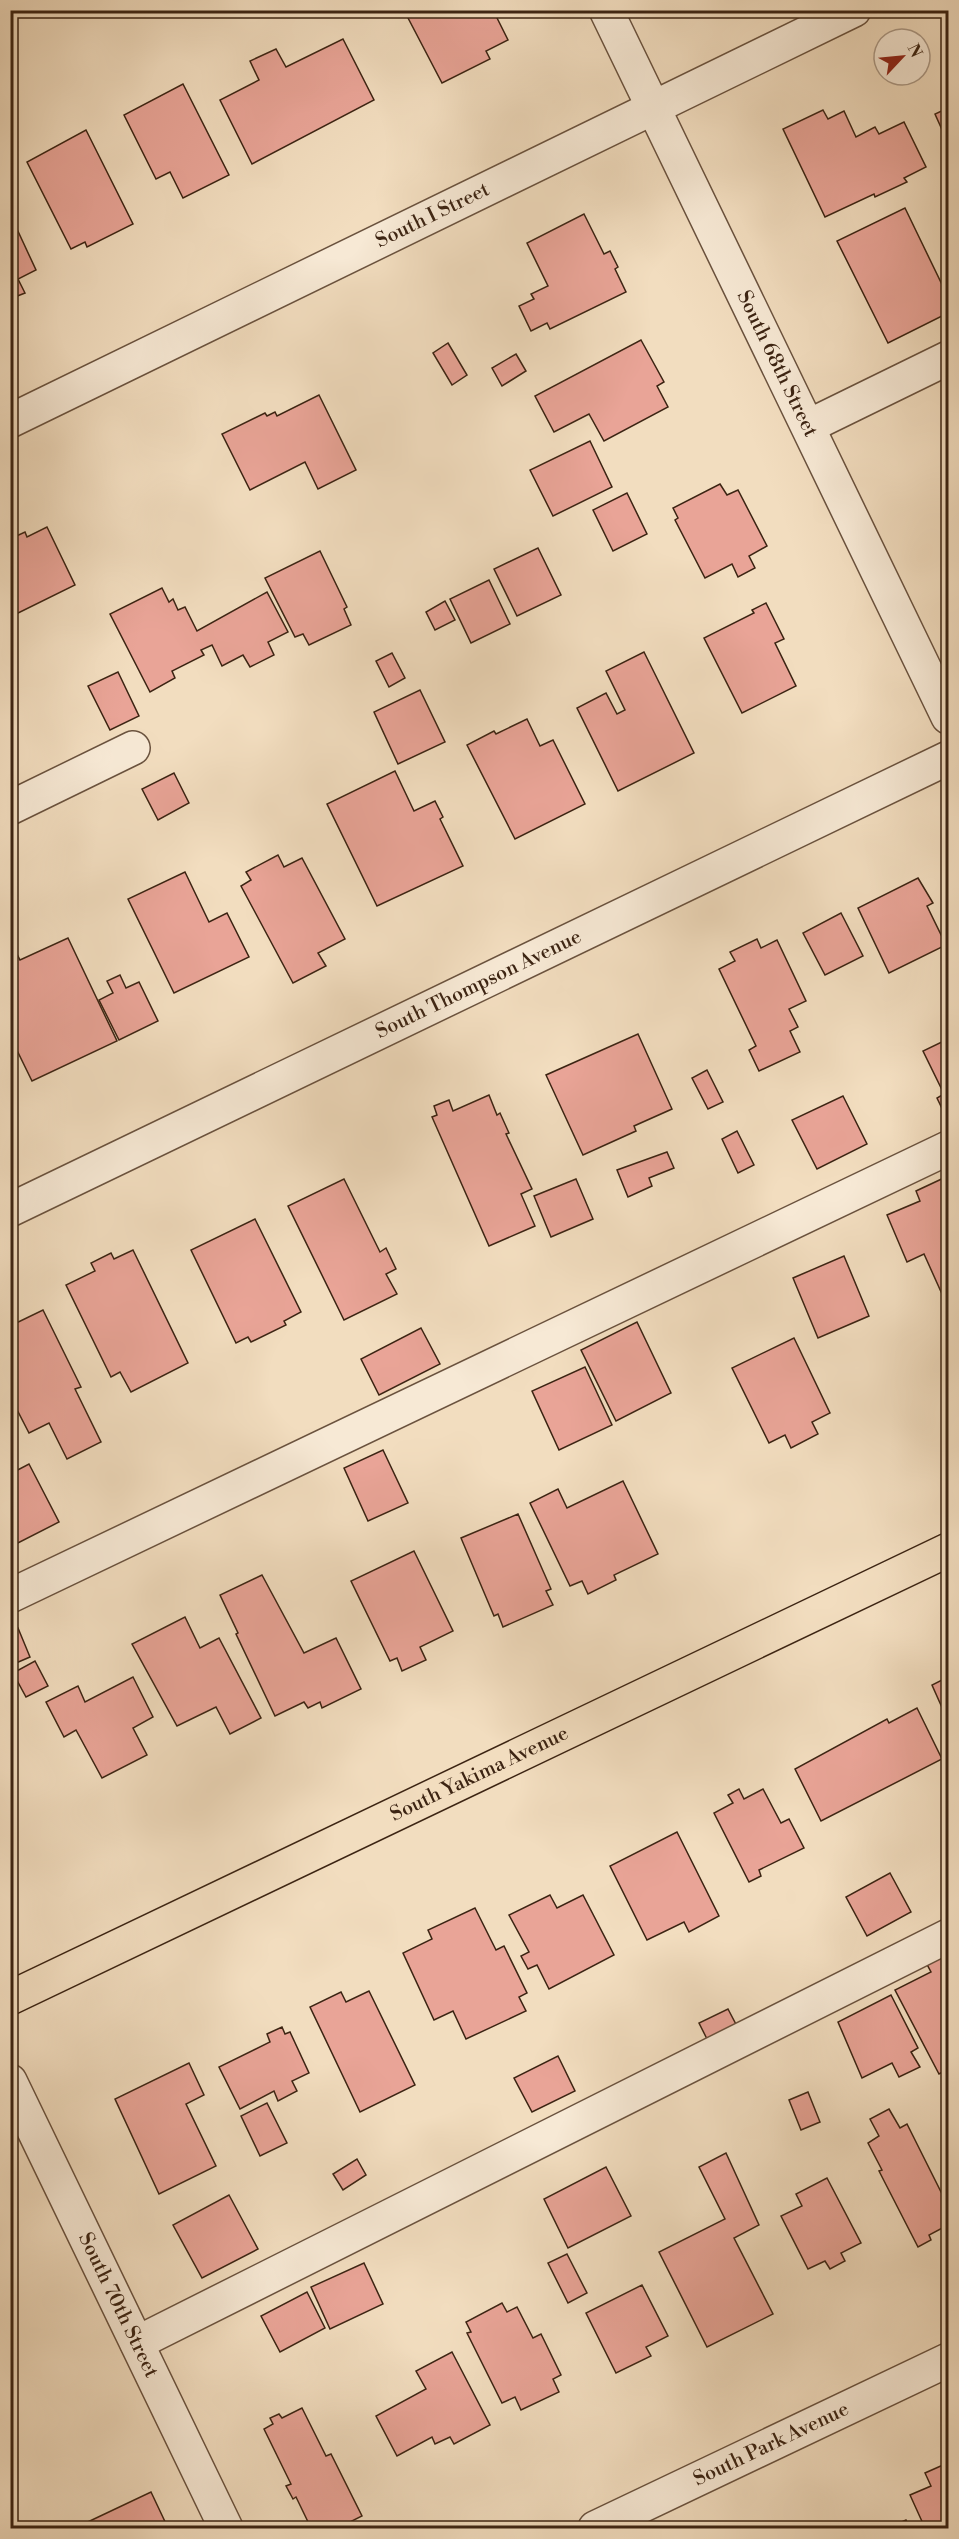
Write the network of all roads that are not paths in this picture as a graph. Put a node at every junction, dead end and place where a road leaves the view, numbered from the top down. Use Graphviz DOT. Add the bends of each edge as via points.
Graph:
graph roads {
  1 [pos="606,10"];
  2 [pos="854,10"];
  3 [pos="655,107"];
  4 [pos="948,358"];
  5 [pos="10,421"];
  6 [pos="809,426"];
  7 [pos="948,717"];
  8 [pos="133,748"];
  9 [pos="948,758"];
  10 [pos="10,808"];
  11 [pos="948,1148"];
  12 [pos="10,1210"];
  13 [pos="948,1550"];
  14 [pos="10,1596"];
  15 [pos="948,1936"];
  16 [pos="10,1998"];
  17 [pos="10,2081"];
  18 [pos="137,2343"];
  19 [pos="948,2360"];
  20 [pos="226,2529"];
  21 [pos="595,2529"];
  1 -- 3 [label="street, South 68th Street"];
  2 -- 3 [label="street, South I Street"];
  3 -- 5 [label="street, South I Street"];
  3 -- 6 [label="street, South 68th Street"];
  4 -- 6 [label="street"];
  6 -- 7 [label="street, South 68th Street"];
  8 -- 10 [label="street"];
  9 -- 12 [label="street, South Thompson Avenue"];
  11 -- 14 [label="street"];
  13 -- 16 [label="main road, South Yakima Avenue"];
  15 -- 18 [label="street"];
  17 -- 18 [label="street, South 70th Street"];
  18 -- 20 [label="street, South 70th Street"];
  19 -- 21 [label="street, South Park Avenue"];
}
